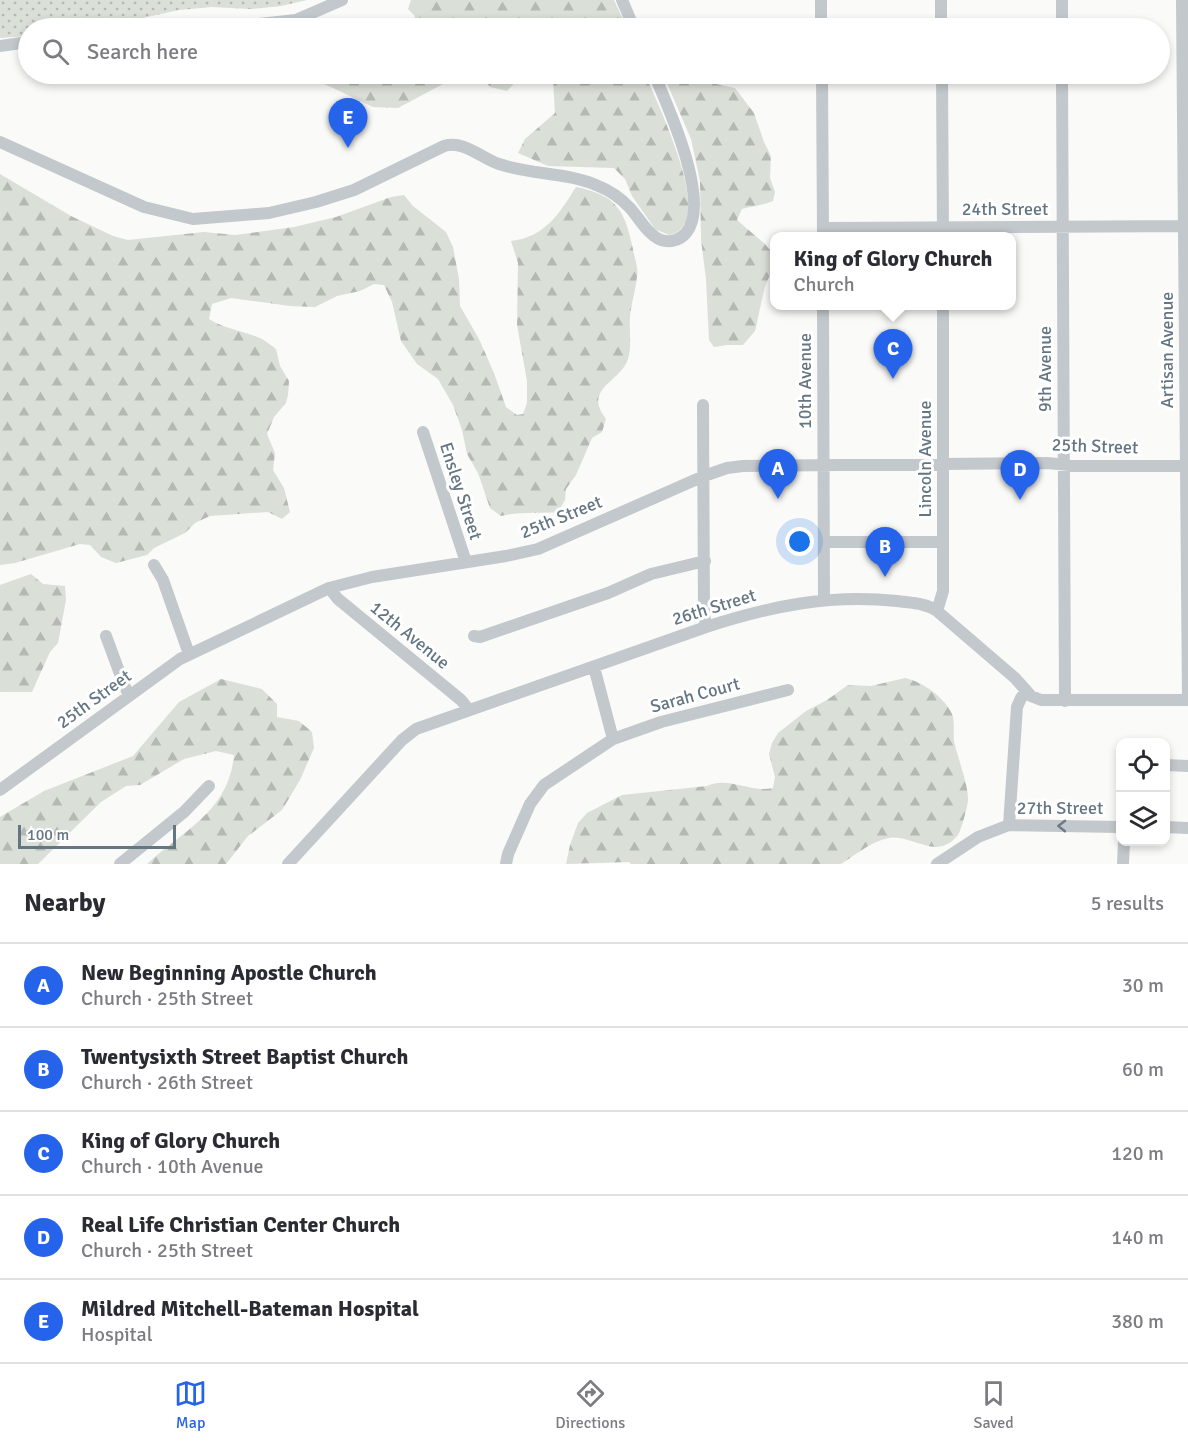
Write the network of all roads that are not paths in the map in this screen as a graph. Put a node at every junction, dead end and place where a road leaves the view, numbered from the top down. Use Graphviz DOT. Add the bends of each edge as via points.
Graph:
graph roads {
  1 [pos="342,0"];
  2 [pos="622,0"];
  3 [pos="821,0"];
  4 [pos="941,0"];
  5 [pos="1062,0"];
  6 [pos="1182,0"];
  7 [pos="301,18"];
  8 [pos="630,18"];
  9 [pos="821,18"];
  10 [pos="941,18"];
  11 [pos="1062,18"];
  12 [pos="18,43"];
  13 [pos="0,46"];
  14 [pos="658,84"];
  15 [pos="822,84"];
  16 [pos="942,84"];
  17 [pos="1062,84"];
  18 [pos="0,142"];
  19 [pos="1063,226"];
  20 [pos="1186,226"];
  21 [pos="823,232"];
  22 [pos="943,232"];
  23 [pos="823,310"];
  24 [pos="943,310"];
  25 [pos="703,405"];
  26 [pos="423,432"];
  27 [pos="944,464"];
  28 [pos="1064,464"];
  29 [pos="823,465"];
  30 [pos="1187,466"];
  31 [pos="704,476"];
  32 [pos="824,542"];
  33 [pos="943,542"];
  34 [pos="705,561"];
  35 [pos="466,562"];
  36 [pos="154,565"];
  37 [pos="329,588"];
  38 [pos="824,600"];
  39 [pos="938,609"];
  40 [pos="706,627"];
  41 [pos="106,636"];
  42 [pos="474,636"];
  43 [pos="189,654"];
  44 [pos="594,667"];
  45 [pos="788,690"];
  46 [pos="1026,691"];
  47 [pos="129,696"];
  48 [pos="1188,700"];
  49 [pos="1065,701"];
  50 [pos="469,710"];
  51 [pos="613,739"];
  52 [pos="1170,765"];
  53 [pos="1188,766"];
  54 [pos="209,786"];
  55 [pos="0,790"];
  56 [pos="1009,825"];
  57 [pos="1116,827"];
  58 [pos="1170,827"];
  59 [pos="1188,828"];
  60 [pos="1124,846"];
  61 [pos="120,864"];
  62 [pos="288,864"];
  63 [pos="506,864"];
  64 [pos="937,864"];
  65 [pos="1123,864"];
  1 -- 7 [label="street"];
  2 -- 8 [label="street"];
  3 -- 9 [label="street"];
  4 -- 10 [label="street"];
  5 -- 11 [label="street"];
  6 -- 20 [label="street, Artisan Avenue"];
  12 -- 13 [label="street"];
  14 -- 18 [label="street" via="685,151 692,184 693,220 683,236 671,241 655,237 622,200 595,184 507,167 457,145 444,146 354,190 316,202 269,213 193,219 144,207"];
  15 -- 21 [label="street"];
  16 -- 22 [label="street"];
  17 -- 19 [label="street, 9th Avenue"];
  19 -- 20 [label="street, 24th Street"];
  19 -- 22 [label="street, 24th Street"];
  19 -- 28 [label="street, 9th Avenue"];
  20 -- 30 [label="street, Artisan Avenue"];
  21 -- 22 [label="street, 24th Street"];
  23 -- 29 [label="street, 10th Avenue"];
  24 -- 27 [label="street, Lincoln Avenue"];
  25 -- 31 [label="street"];
  26 -- 35 [label="street, Ensley Street"];
  27 -- 28 [label="street, 25th Street"];
  27 -- 29 [label="street, 25th Street"];
  27 -- 33 [label="street, Lincoln Avenue"];
  28 -- 30 [label="street, 25th Street"];
  28 -- 49 [label="street, 9th Avenue"];
  29 -- 31 [label="street, 25th Street" via="743,466"];
  29 -- 32 [label="street, 10th Avenue"];
  30 -- 48 [label="street, Artisan Avenue"];
  31 -- 34 [label="street"];
  31 -- 35 [label="street, 25th Street" via="538,549"];
  32 -- 33 [label="street"];
  32 -- 38 [label="street, 10th Avenue"];
  33 -- 39 [label="street, Lincoln Avenue" via="943,591"];
  34 -- 40 [label="street"];
  34 -- 42 [label="street" via="651,574 533,621"];
  35 -- 37 [label="street, 25th Street"];
  36 -- 43 [label="street" via="164,580"];
  37 -- 43 [label="street, 25th Street"];
  37 -- 50 [label="street, 12th Avenue"];
  38 -- 39 [label="street, 26th Street" via="861,598"];
  38 -- 40 [label="street, 26th Street" via="764,610"];
  39 -- 46 [label="street, 26th Street"];
  40 -- 44 [label="street, 26th Street"];
  41 -- 47 [label="street"];
  43 -- 47 [label="street, 25th Street"];
  44 -- 50 [label="street, 26th Street"];
  44 -- 51 [label="street"];
  45 -- 51 [label="street, Sarah Court" via="661,722"];
  46 -- 49 [label="street, 26th Street" via="1041,700"];
  46 -- 56 [label="street" via="1017,707"];
  47 -- 55 [label="street, 25th Street"];
  48 -- 49 [label="street, 26th Street"];
  50 -- 62 [label="street, 26th Street" via="409,734"];
  51 -- 63 [label="street, Sarah Court" via="553,777 536,794"];
  52 -- 53 [label="street"];
  54 -- 61 [label="street"];
  57 -- 56 [label="street, 27th Street, one-way"];
  56 -- 64 [label="street, 27th Street" via="978,837"];
  58 -- 59 [label="street"];
  60 -- 65 [label="street"];
}
